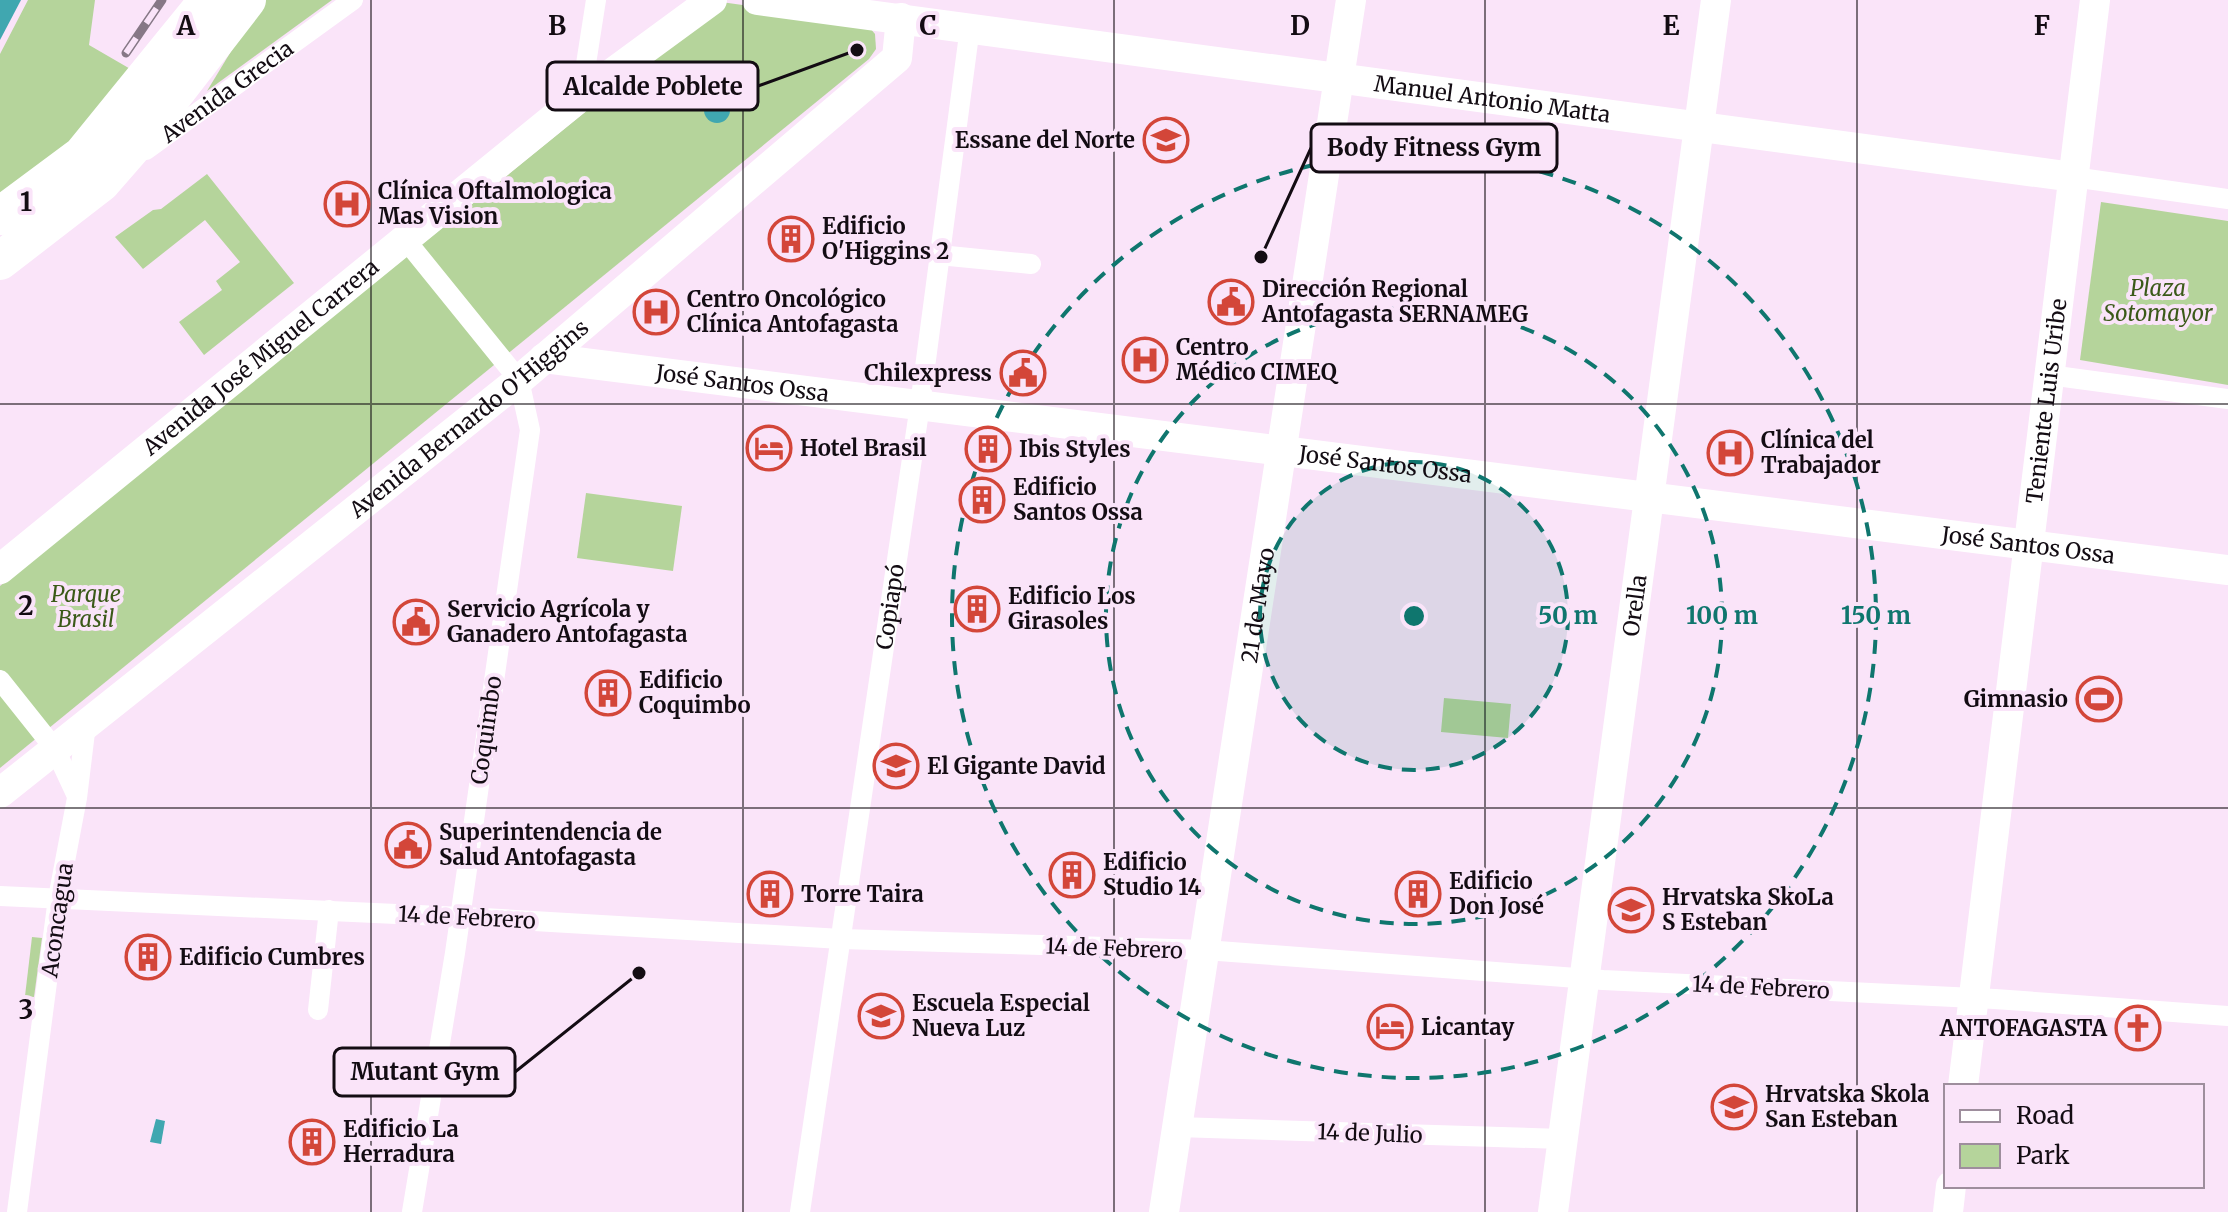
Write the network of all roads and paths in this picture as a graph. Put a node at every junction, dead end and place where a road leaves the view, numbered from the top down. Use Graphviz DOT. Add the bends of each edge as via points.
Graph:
graph roads {
  1 [pos="208,0"];
  2 [pos="247,0"];
  3 [pos="353,0"];
  4 [pos="596,0"];
  5 [pos="712,0"];
  6 [pos="757,0"];
  7 [pos="1351,0"];
  8 [pos="1716,0"];
  9 [pos="2095,0"];
  10 [pos="972,14"];
  11 [pos="901,18"];
  12 [pos="1339,77"];
  13 [pos="581,96"];
  14 [pos="1699,126"];
  15 [pos="2073,177"];
  16 [pos="101,183"];
  17 [pos="2228,199"];
  18 [pos="0,216"];
  19 [pos="404,238"];
  20 [pos="939,255"];
  21 [pos="0,261"];
  22 [pos="1031,264"];
  23 [pos="544,358"];
  24 [pos="2049,375"];
  25 [pos="519,380"];
  26 [pos="2228,399"];
  27 [pos="920,405"];
  28 [pos="1282,450"];
  29 [pos="1650,497"];
  30 [pos="2028,545"];
  31 [pos="0,569"];
  32 [pos="2228,570"];
  33 [pos="0,680"];
  34 [pos="86,724"];
  35 [pos="55,749"];
  36 [pos="0,793"];
  37 [pos="77,798"];
  38 [pos="0,896"];
  39 [pos="58,898"];
  40 [pos="329,910"];
  41 [pos="459,917"];
  42 [pos="841,939"];
  43 [pos="1205,950"];
  44 [pos="1583,978"];
  45 [pos="1974,998"];
  46 [pos="318,1010"];
  47 [pos="2228,1016"];
  48 [pos="1963,1084"];
  49 [pos="1177,1127"];
  50 [pos="1562,1139"];
  51 [pos="1951,1188"];
  52 [pos="17,1212"];
  53 [pos="412,1212"];
  54 [pos="800,1212"];
  55 [pos="1164,1212"];
  56 [pos="1553,1212"];
  57 [pos="1948,1212"];
  1 -- 18 [label="highway" via="82,155"];
  2 -- 16 [label="highway, Avenida Grecia"];
  3 -- 16 [label="street, Avenida Grecia"];
  4 -- 13 [label="street"];
  5 -- 13 [label="street, Avenida José Miguel Carrera"];
  6 -- 11 [label="street, Manuel Antonio Matta"];
  7 -- 12 [label="street, 21 de Mayo"];
  8 -- 14 [label="street, Orella"];
  9 -- 15 [label="street, Teniente Luis Uribe"];
  10 -- 11 [label="street, Manuel Antonio Matta"];
  10 -- 12 [label="street, Manuel Antonio Matta"];
  10 -- 20 [label="street, Copiapó"];
  11 -- 23 [label="street, Avenida Bernardo O'Higgins" via="897,58"];
  12 -- 14 [label="street, Manuel Antonio Matta"];
  12 -- 28 [label="street, 21 de Mayo"];
  13 -- 19 [label="street, Avenida José Miguel Carrera"];
  14 -- 15 [label="street, Manuel Antonio Matta"];
  14 -- 29 [label="street, Orella"];
  15 -- 17 [label="street, Manuel Antonio Matta"];
  15 -- 24 [label="street, Teniente Luis Uribe"];
  16 -- 21 [label="highway, Avenida Grecia"];
  19 -- 25 [label="street, Coquimbo"];
  19 -- 31 [label="street, Avenida José Miguel Carrera"];
  20 -- 22 [label="street"];
  20 -- 27 [label="street, Copiapó"];
  23 -- 25 [label="street, Avenida Bernardo O'Higgins"];
  23 -- 27 [label="street, José Santos Ossa"];
  24 -- 26 [label="street"];
  24 -- 30 [label="street, Teniente Luis Uribe"];
  25 -- 34 [label="street, Avenida Bernardo O'Higgins"];
  25 -- 41 [label="street, Coquimbo" via="530,430"];
  27 -- 28 [label="street, José Santos Ossa"];
  27 -- 42 [label="street, Copiapó"];
  28 -- 29 [label="street, José Santos Ossa"];
  28 -- 43 [label="street, 21 de Mayo"];
  29 -- 30 [label="street, José Santos Ossa"];
  29 -- 44 [label="street, Orella"];
  30 -- 32 [label="street, José Santos Ossa"];
  30 -- 45 [label="street, Teniente Luis Uribe"];
  33 -- 35 [label="street"];
  34 -- 35 [label="street, Avenida Bernardo O'Higgins"];
  34 -- 37 [label="street, Aconcagua"];
  35 -- 36 [label="street, Avenida Bernardo O'Higgins"];
  35 -- 37 [label="street"];
  37 -- 39 [label="street, Aconcagua"];
  38 -- 39 [label="street, 14 de Febrero"];
  39 -- 40 [label="street, 14 de Febrero"];
  39 -- 52 [label="street, Aconcagua"];
  40 -- 41 [label="street, 14 de Febrero"];
  40 -- 46 [label="street"];
  41 -- 42 [label="street, 14 de Febrero"];
  41 -- 53 [label="street, Coquimbo"];
  42 -- 43 [label="street, 14 de Febrero"];
  42 -- 54 [label="street, Copiapó"];
  43 -- 44 [label="street, 14 de Febrero"];
  43 -- 49 [label="street, 21 de Mayo"];
  44 -- 45 [label="street, 14 de Febrero"];
  44 -- 50 [label="street, Orella"];
  45 -- 47 [label="street, 14 de Febrero"];
  45 -- 48 [label="street, Teniente Luis Uribe"];
  49 -- 50 [label="street, 14 de Julio"];
  49 -- 55 [label="street, 21 de Mayo"];
  50 -- 56 [label="street, Orella"];
  51 -- 57 [label="street"];
}
